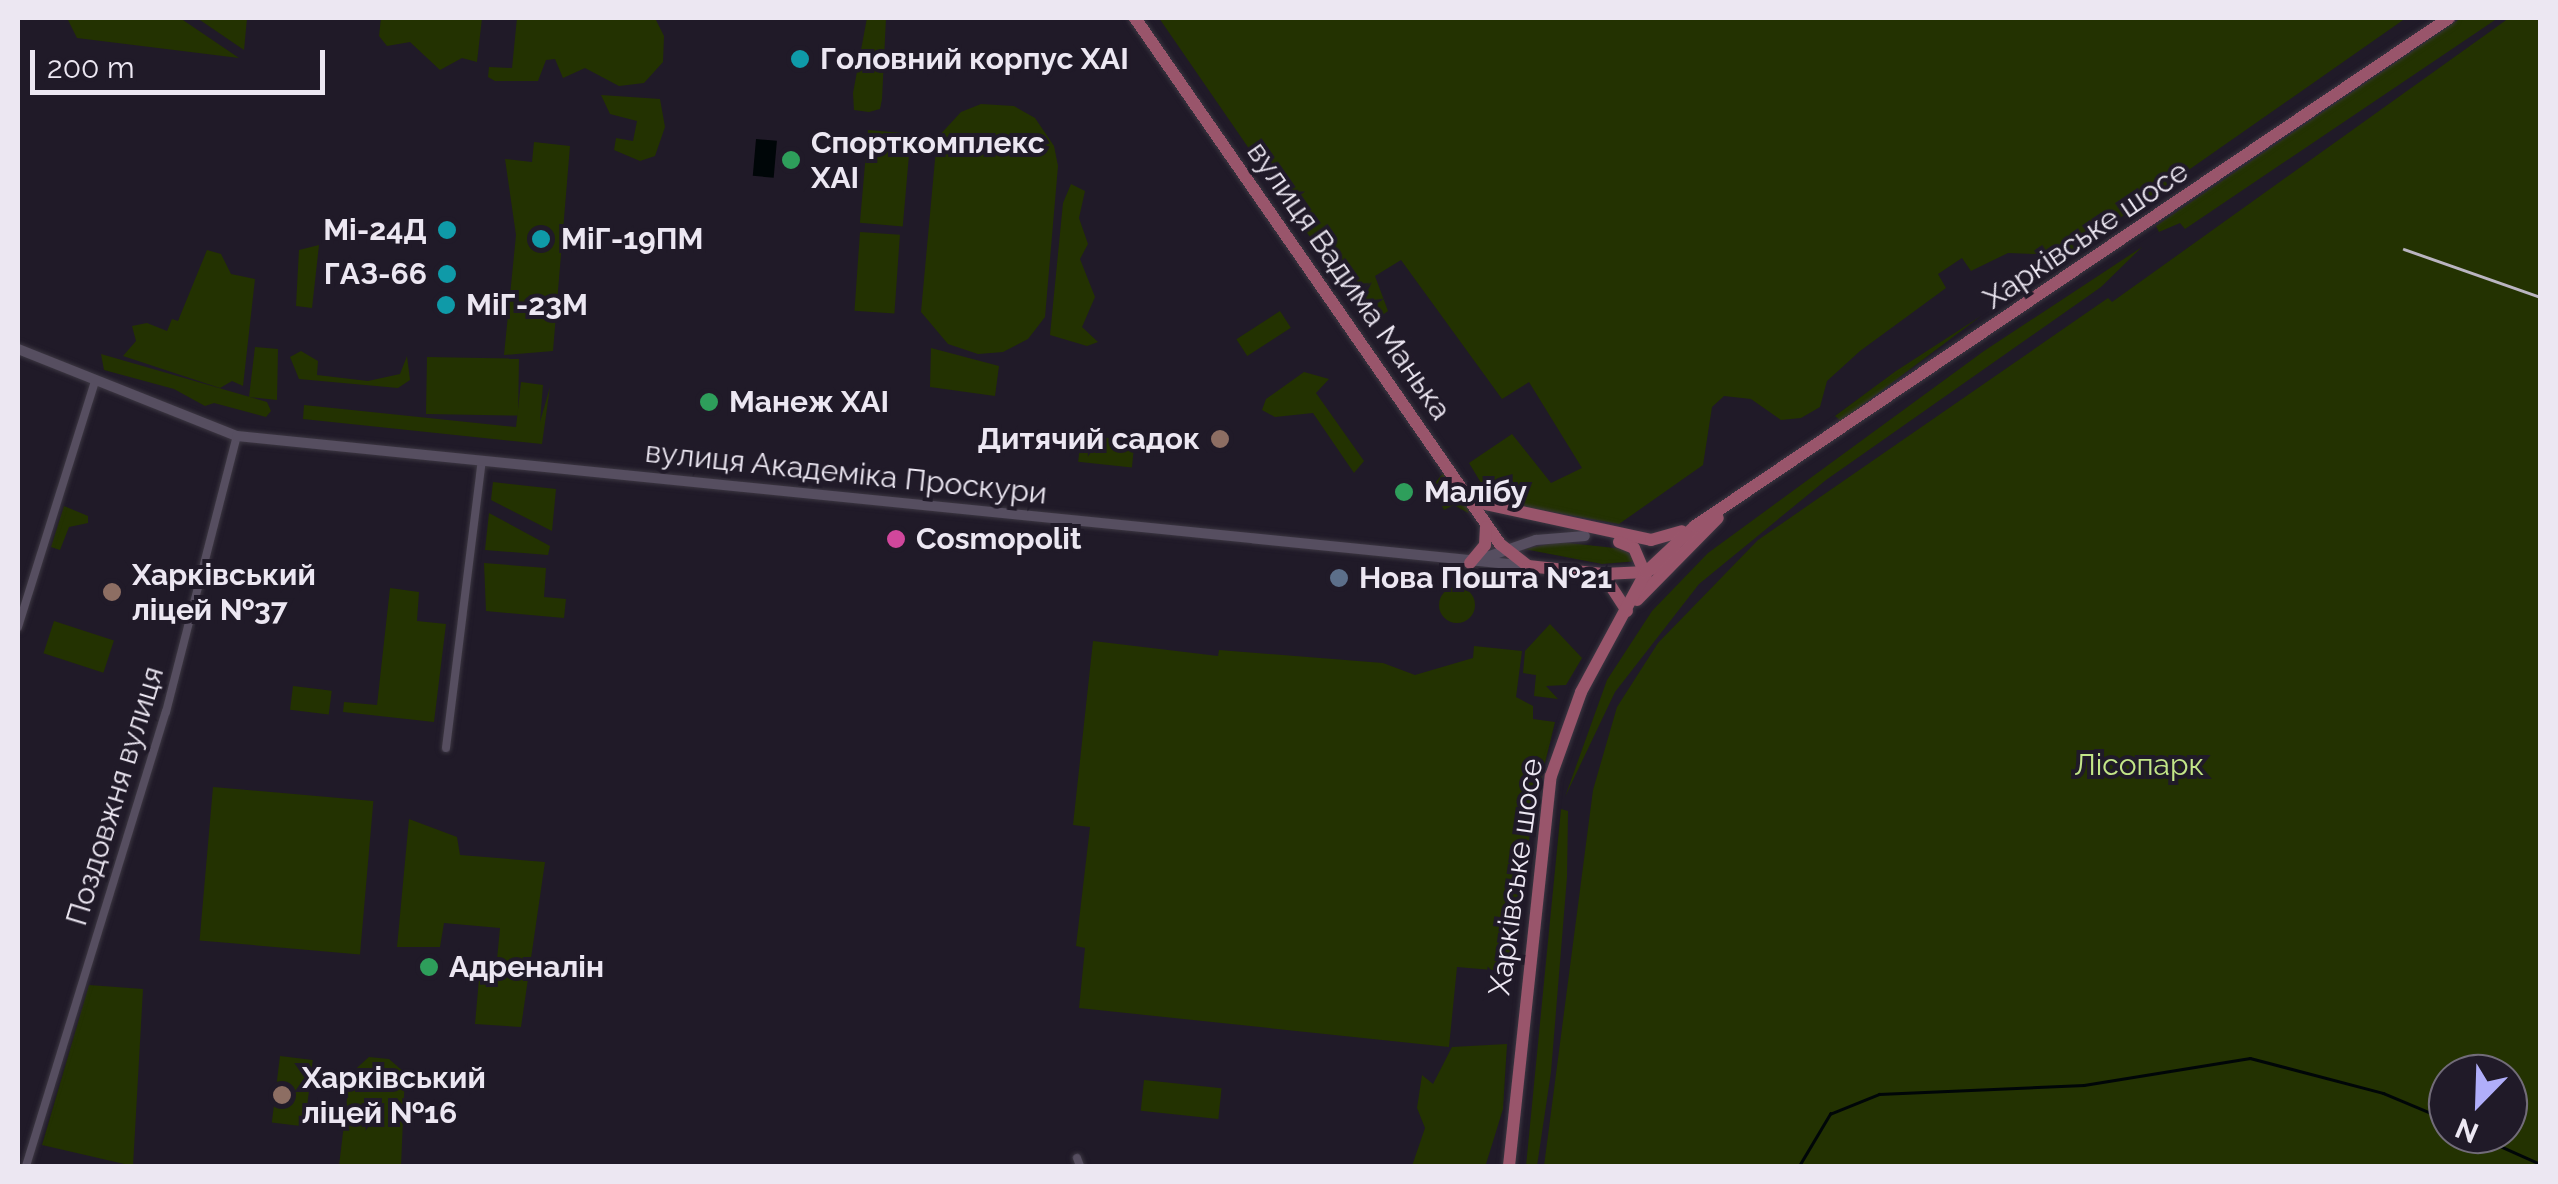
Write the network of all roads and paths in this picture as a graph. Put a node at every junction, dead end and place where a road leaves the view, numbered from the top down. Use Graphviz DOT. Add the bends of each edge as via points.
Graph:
graph roads {
  1 [pos="1135,18"];
  2 [pos="2449,18"];
  3 [pos="18,348"];
  4 [pos="94,380"];
  5 [pos="237,436"];
  6 [pos="482,461"];
  7 [pos="1749,490"];
  8 [pos="1471,500"];
  9 [pos="1486,524"];
  10 [pos="1695,526"];
  11 [pos="1585,536"];
  12 [pos="1657,540"];
  13 [pos="1619,542"];
  14 [pos="1507,550"];
  15 [pos="1681,553"];
  16 [pos="1470,562"];
  17 [pos="1528,566"];
  18 [pos="1646,572"];
  19 [pos="1604,574"];
  20 [pos="1631,606"];
  21 [pos="18,627"];
  22 [pos="446,748"];
  23 [pos="26,1166"];
  24 [pos="1508,1166"];
  1 -- 8 [label="main road, вулиця Вадима Манька"];
  2 -- 7 [label="main road, Харківське шосе"];
  3 -- 4 [label="street, вулиця Академіка Проскури"];
  4 -- 5 [label="street, вулиця Академіка Проскури"];
  4 -- 21 [label="street"];
  5 -- 6 [label="street, вулиця Академіка Проскури"];
  5 -- 23 [label="street, Поздовжня вулиця" via="166,712"];
  6 -- 16 [label="street, вулиця Академіка Проскури"];
  6 -- 22 [label="street"];
  7 -- 10 [label="main road, Харківське шосе"];
  7 -- 15 [label="main road, Харківське шосе"];
  8 -- 9 [label="main road, вулиця Вадима Манька"];
  8 -- 11 [label="main road" via="1497,517"];
  8 -- 12 [label="main road" via="1520,516"];
  9 -- 14 [label="main road, вулиця Вадима Манька"];
  9 -- 16 [label="main road" via="1484,545"];
  10 -- 12 [label="main road"];
  10 -- 18 [label="main road, Харківське шосе"];
  11 -- 13 [label="main road"];
  11 -- 14 [label="street" via="1555,536"];
  12 -- 13 [label="main road"];
  13 -- 18 [label="main road" via="1634,548"];
  14 -- 16 [label="street"];
  14 -- 17 [label="main road, вулиця Вадима Манька"];
  15 -- 18 [label="main road, вулиця Академіка Проскури"];
  15 -- 20 [label="main road, Харківське шосе"];
  16 -- 17 [label="street, вулиця Академіка Проскури"];
  17 -- 19 [label="main road, вулиця Академіка Проскури"];
  18 -- 19 [label="main road, вулиця Академіка Проскури"];
  18 -- 20 [label="main road, Харківське шосе"];
  19 -- 20 [label="main road"];
  20 -- 24 [label="main road, Харківське шосе" via="1581,692 1551,776"];
}
